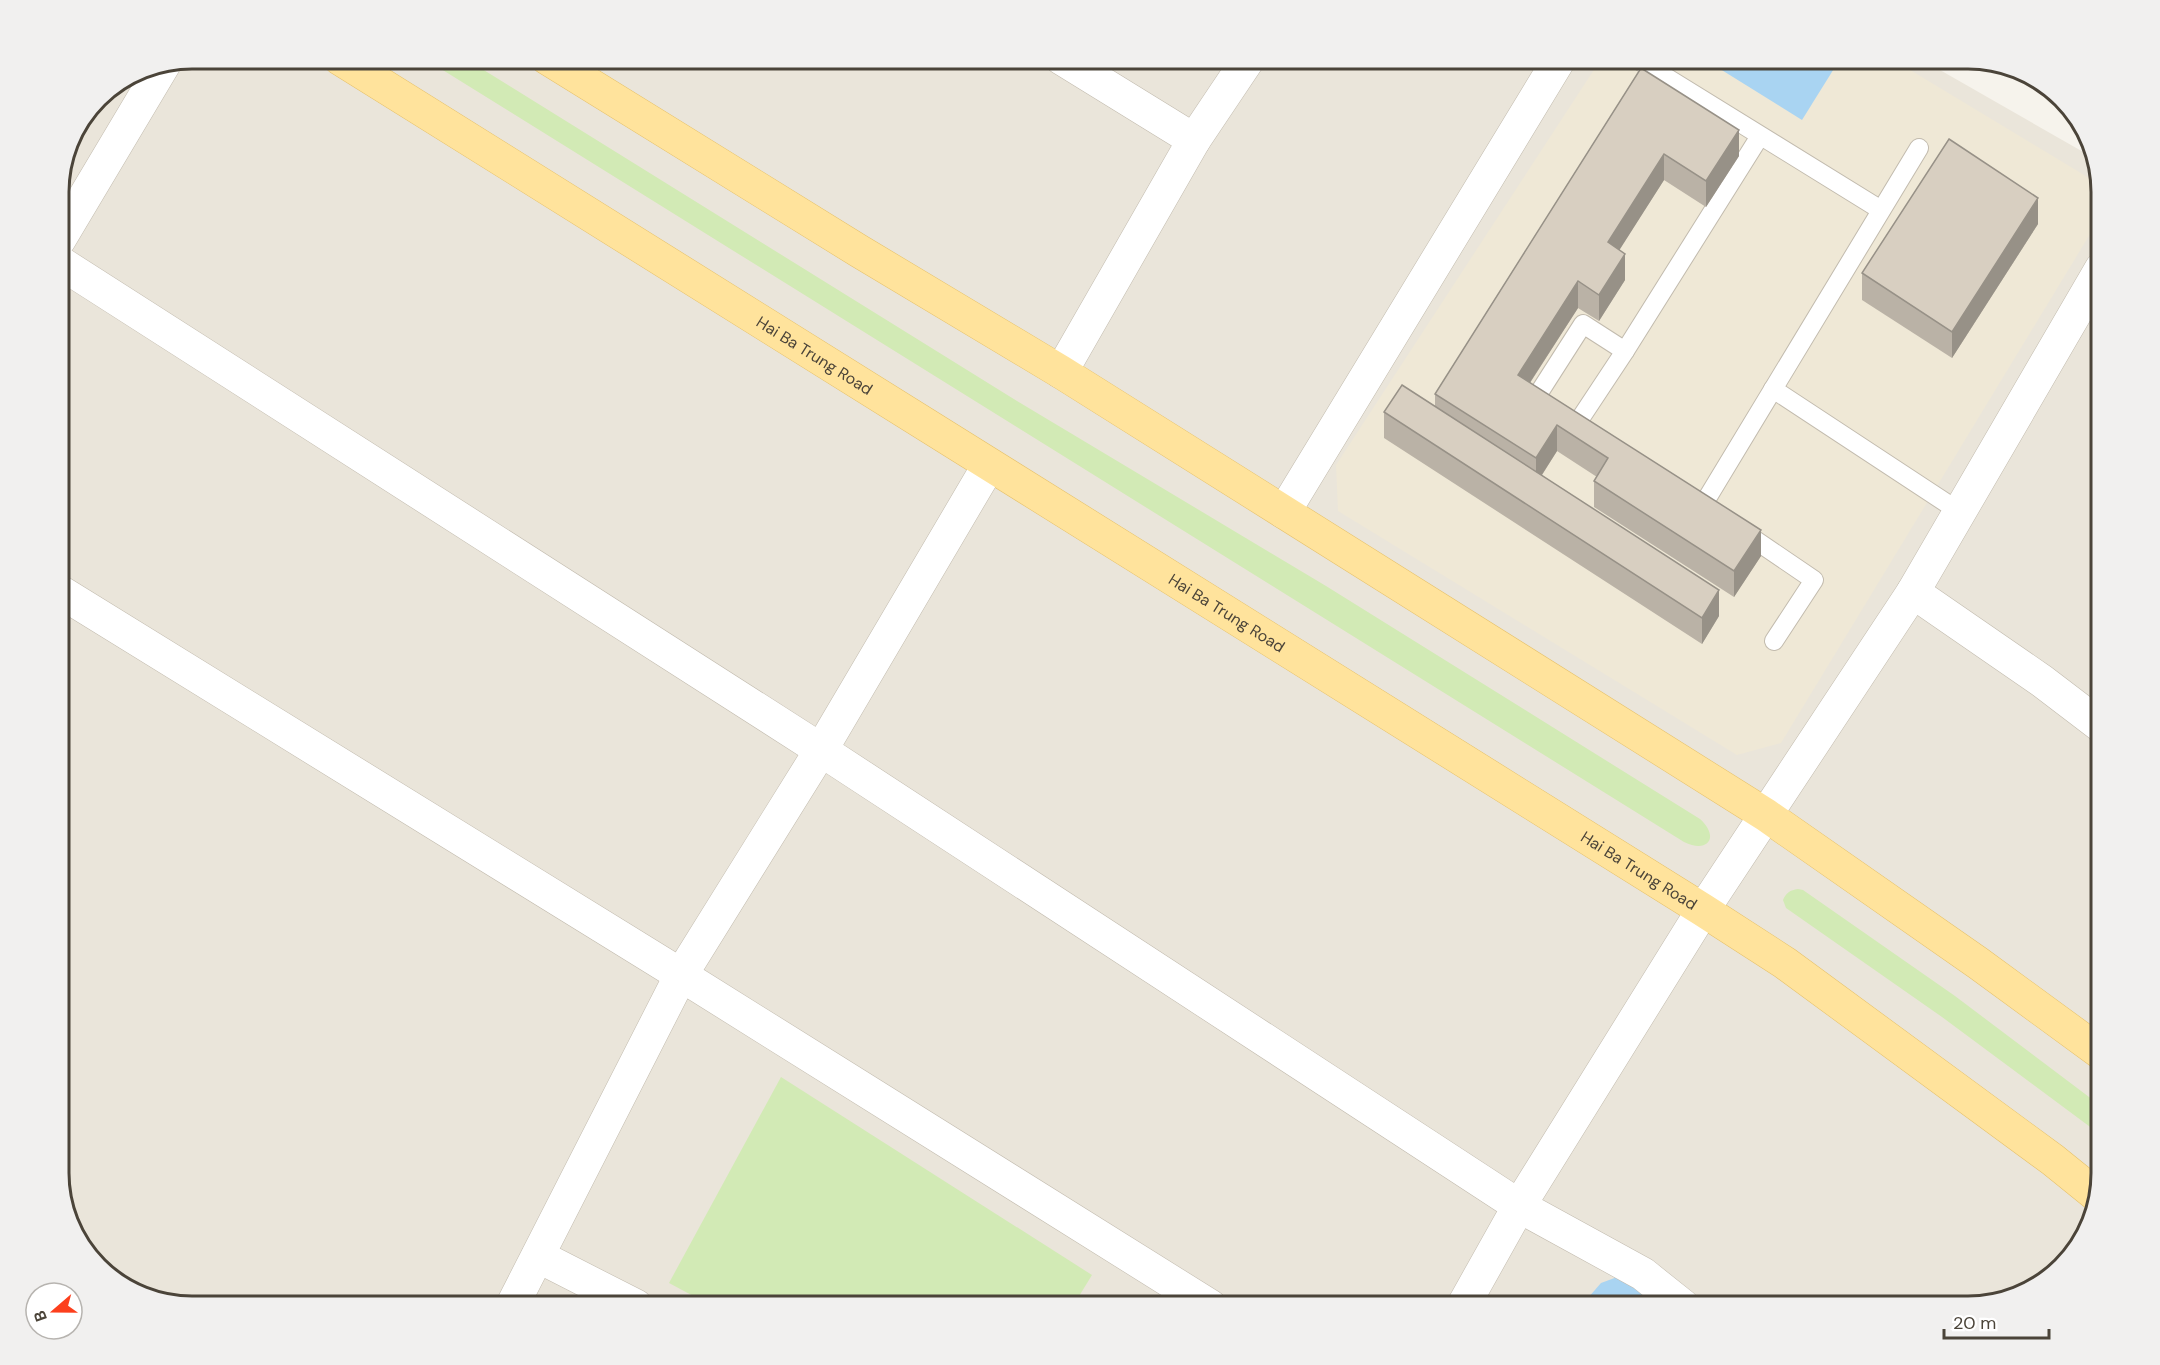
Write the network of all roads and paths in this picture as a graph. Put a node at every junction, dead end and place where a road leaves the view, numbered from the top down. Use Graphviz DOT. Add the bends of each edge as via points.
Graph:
graph roads {
  1 [pos="357,69"];
  2 [pos="565,69"];
  3 [pos="1079,69"];
  4 [pos="1242,69"];
  5 [pos="1553,69"];
  6 [pos="1653,69"];
  7 [pos="158,74"];
  8 [pos="1760,136"];
  9 [pos="1194,140"];
  10 [pos="1919,148"];
  11 [pos="1881,210"];
  12 [pos="69,223"];
  13 [pos="69,268"];
  14 [pos="2091,288"];
  15 [pos="1625,351"];
  16 [pos="1061,372"];
  17 [pos="1773,389"];
  18 [pos="1576,425"];
  19 [pos="1595,437"];
  20 [pos="989,465"];
  21 [pos="1284,512"];
  22 [pos="1960,512"];
  23 [pos="1913,592"];
  24 [pos="69,597"];
  25 [pos="1774,641"];
  26 [pos="2091,718"];
  27 [pos="821,750"];
  28 [pos="1766,815"];
  29 [pos="1703,910"];
  30 [pos="681,975"];
  31 [pos="2091,1045"];
  32 [pos="2090,1190"];
  33 [pos="1519,1206"];
  34 [pos="538,1256"];
  35 [pos="517,1296"];
  36 [pos="616,1296"];
  37 [pos="1194,1296"];
  38 [pos="1469,1296"];
  39 [pos="1670,1296"];
  1 -- 20 [label="main road, Hai Ba Trung Road"];
  2 -- 16 [label="main road"];
  3 -- 9 [label="street"];
  4 -- 9 [label="street"];
  5 -- 21 [label="street"];
  6 -- 8 [label="lane"];
  7 -- 12 [label="street"];
  8 -- 11 [label="lane"];
  8 -- 15 [label="lane"];
  9 -- 16 [label="street"];
  10 -- 11 [label="lane"];
  11 -- 17 [label="lane"];
  13 -- 27 [label="street"];
  14 -- 22 [label="street"];
  15 -- 18 [label="lane"];
  15 -- 18 [label="lane" via="1583,324 1534,399"];
  16 -- 21 [label="main road"];
  17 -- 22 [label="lane"];
  17 -- 25 [label="lane" via="1698,502 1814,580"];
  18 -- 19 [label="lane"];
  20 -- 27 [label="street"];
  20 -- 29 [label="main road, Hai Ba Trung Road"];
  21 -- 28 [label="main road"];
  22 -- 23 [label="street"];
  23 -- 26 [label="street"];
  23 -- 28 [label="street"];
  24 -- 30 [label="street"];
  27 -- 30 [label="street"];
  27 -- 33 [label="street"];
  28 -- 29 [label="street"];
  28 -- 31 [label="main road"];
  29 -- 32 [label="main road, Hai Ba Trung Road" via="1785,963"];
  29 -- 33 [label="street"];
  30 -- 34 [label="street"];
  30 -- 37 [label="street"];
  33 -- 38 [label="street"];
  33 -- 39 [label="street" via="1643,1274"];
  34 -- 35 [label="street"];
  34 -- 36 [label="street"];
}
